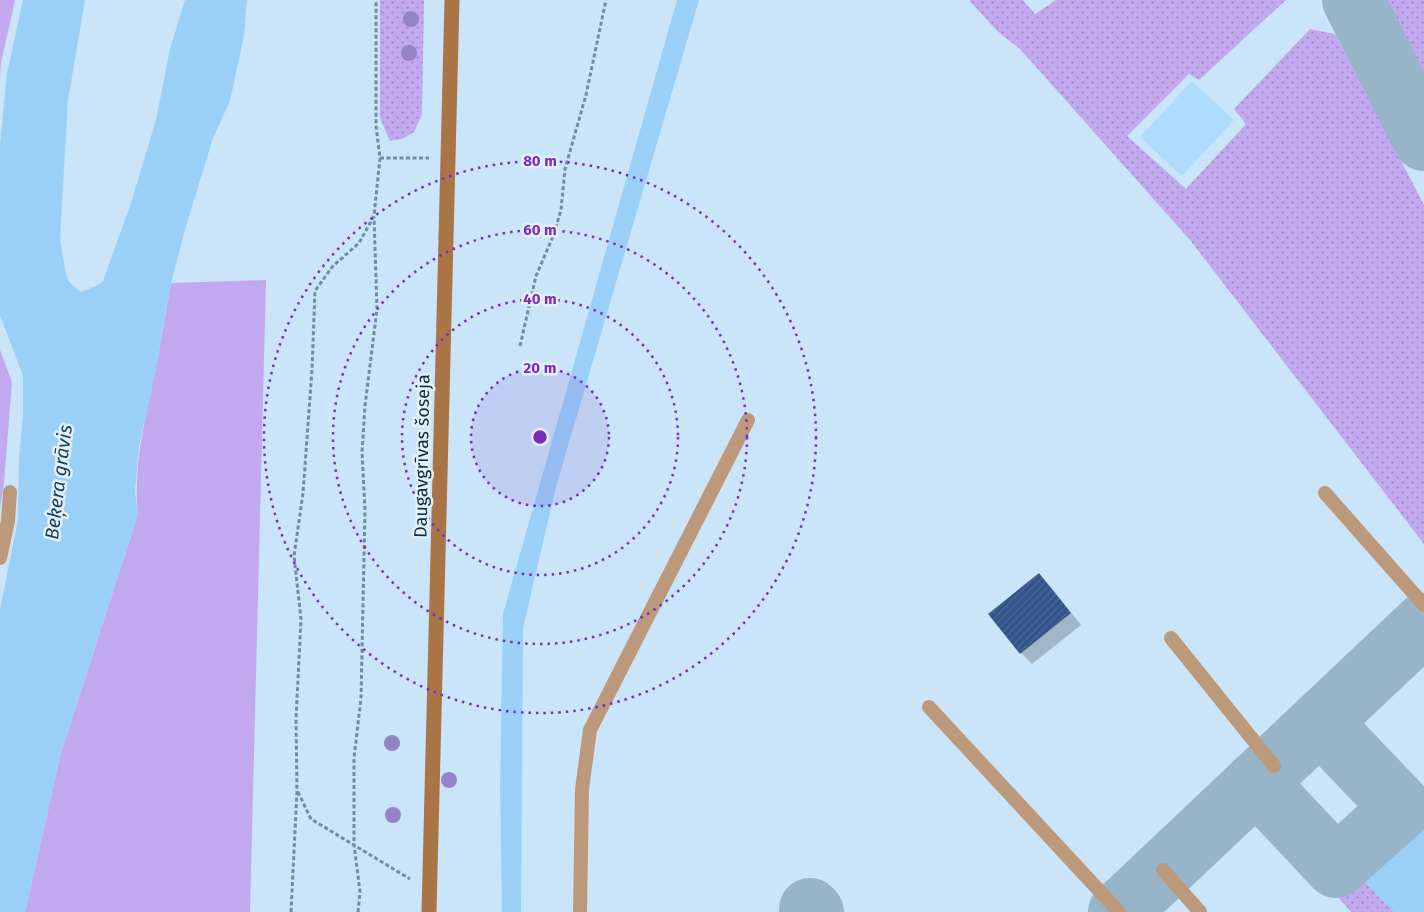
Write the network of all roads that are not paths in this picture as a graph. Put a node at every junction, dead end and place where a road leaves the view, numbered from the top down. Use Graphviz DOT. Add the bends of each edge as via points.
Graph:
graph roads {
  1 [pos="452,0"];
  2 [pos="748,420"];
  3 [pos="10,492"];
  4 [pos="1325,493"];
  5 [pos="0,558"];
  6 [pos="1424,605"];
  7 [pos="1171,638"];
  8 [pos="930,707"];
  9 [pos="1274,766"];
  10 [pos="1163,870"];
  11 [pos="430,912"];
  12 [pos="580,912"];
  13 [pos="1119,912"];
  14 [pos="1200,912"];
  1 -- 11 [label="main road, Daugavgrīvas šoseja"];
  2 -- 12 [label="lane" via="590,730 582,789"];
  3 -- 5 [label="lane"];
  4 -- 6 [label="lane"];
  7 -- 9 [label="lane"];
  8 -- 13 [label="lane"];
  10 -- 14 [label="lane"];
}
